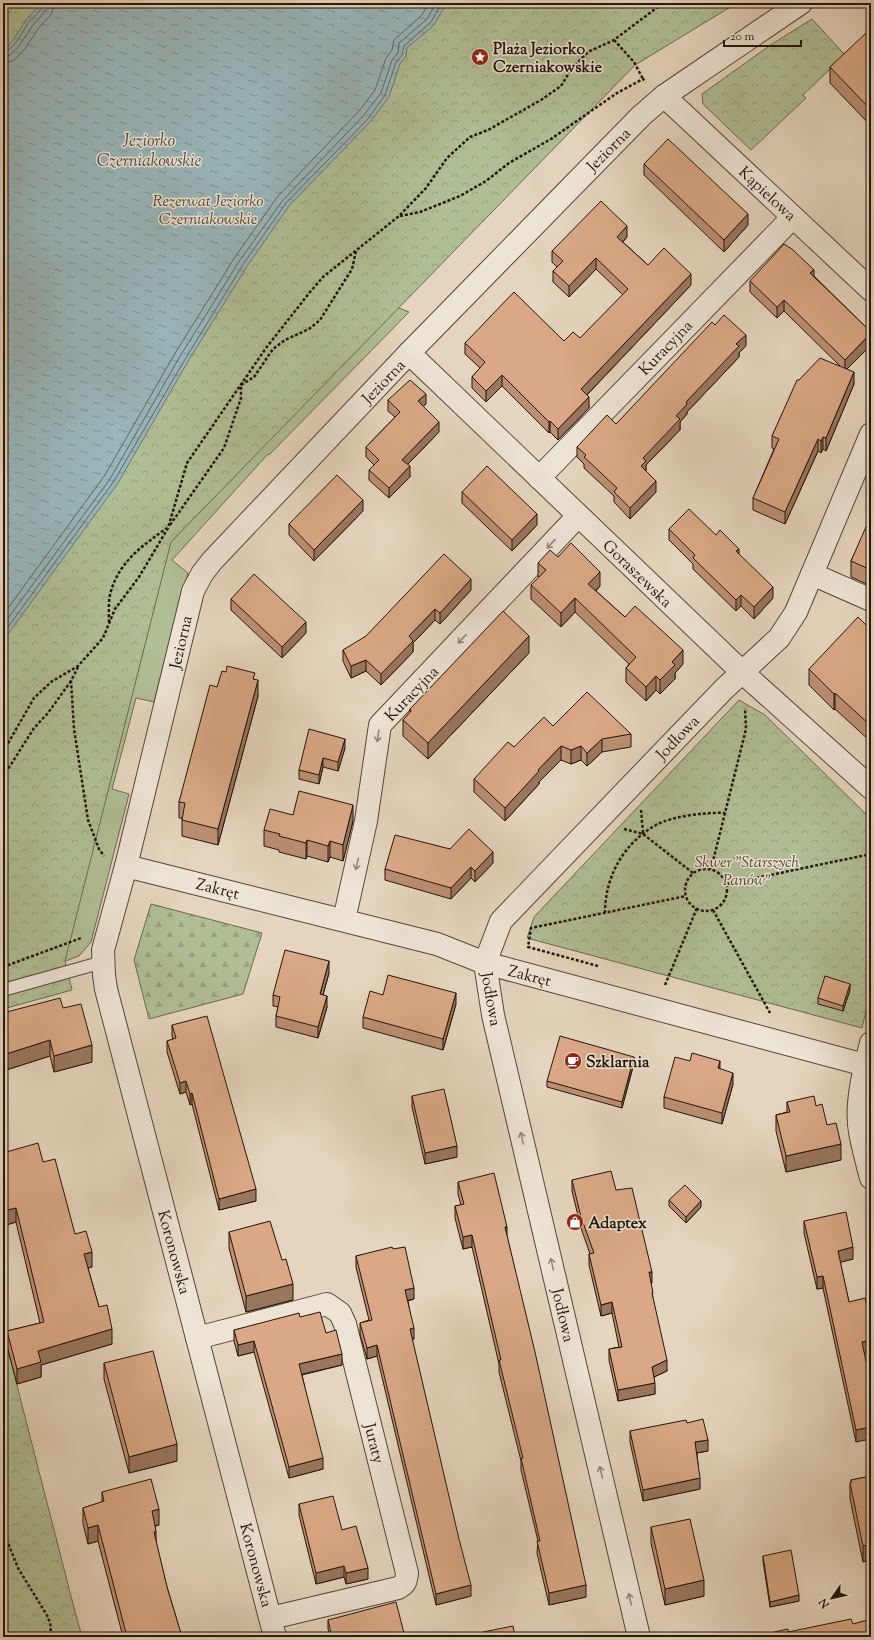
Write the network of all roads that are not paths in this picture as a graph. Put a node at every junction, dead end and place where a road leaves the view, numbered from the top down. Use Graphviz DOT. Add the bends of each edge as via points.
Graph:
graph roads {
  1 [pos="801,3"];
  2 [pos="664,96"];
  3 [pos="793,217"];
  4 [pos="871,290"];
  5 [pos="409,353"];
  6 [pos="871,434"];
  7 [pos="864,470"];
  8 [pos="538,478"];
  9 [pos="578,516"];
  10 [pos="812,574"];
  11 [pos="871,600"];
  12 [pos="742,672"];
  13 [pos="871,788"];
  14 [pos="126,866"];
  15 [pos="344,920"];
  16 [pos="102,962"];
  17 [pos="485,963"];
  18 [pos="3,990"];
  19 [pos="871,1043"];
  20 [pos="865,1065"];
  21 [pos="871,1178"];
  22 [pos="197,1338"];
  23 [pos="273,1628"];
  24 [pos="639,1637"];
  1 -- 2 [label="street, Jeziorna"];
  2 -- 3 [label="street, Kąpielowa"];
  2 -- 5 [label="street, Jeziorna" via="641,116"];
  3 -- 4 [label="street, Kąpielowa"];
  3 -- 8 [label="street, Kuracyjna"];
  5 -- 8 [label="street, Goraszewska"];
  5 -- 14 [label="street, Jeziorna" via="202,574 191,598"];
  6 -- 7 [label="street, Jodłowa"];
  7 -- 10 [label="street, Jodłowa"];
  8 -- 9 [label="street, Goraszewska"];
  9 -- 12 [label="street, Goraszewska"];
  9 -- 15 [label="street, Kuracyjna, one-way" via="380,725 366,821"];
  10 -- 11 [label="street"];
  10 -- 12 [label="street, Jodłowa" via="796,612 779,638"];
  12 -- 13 [label="street, Goraszewska"];
  12 -- 17 [label="street, Jodłowa" via="501,921"];
  14 -- 15 [label="street, Zakręt"];
  14 -- 16 [label="street, Koronowska" via="106,932"];
  15 -- 17 [label="street, Zakręt" via="437,944"];
  16 -- 18 [label="lane"];
  16 -- 22 [label="street, Koronowska" via="108,996"];
  17 -- 20 [label="street, Zakręt"];
  24 -- 17 [label="street, Jodłowa, one-way" via="493,1015"];
  19 -- 20 [label="street"];
  20 -- 21 [label="street" via="860,1097 860,1131"];
  22 -- 23 [label="street, Koronowska"];
  22 -- 23 [label="street, Juraty" via="327,1304 340,1313 345,1324 407,1573 406,1581 398,1588"];
}
